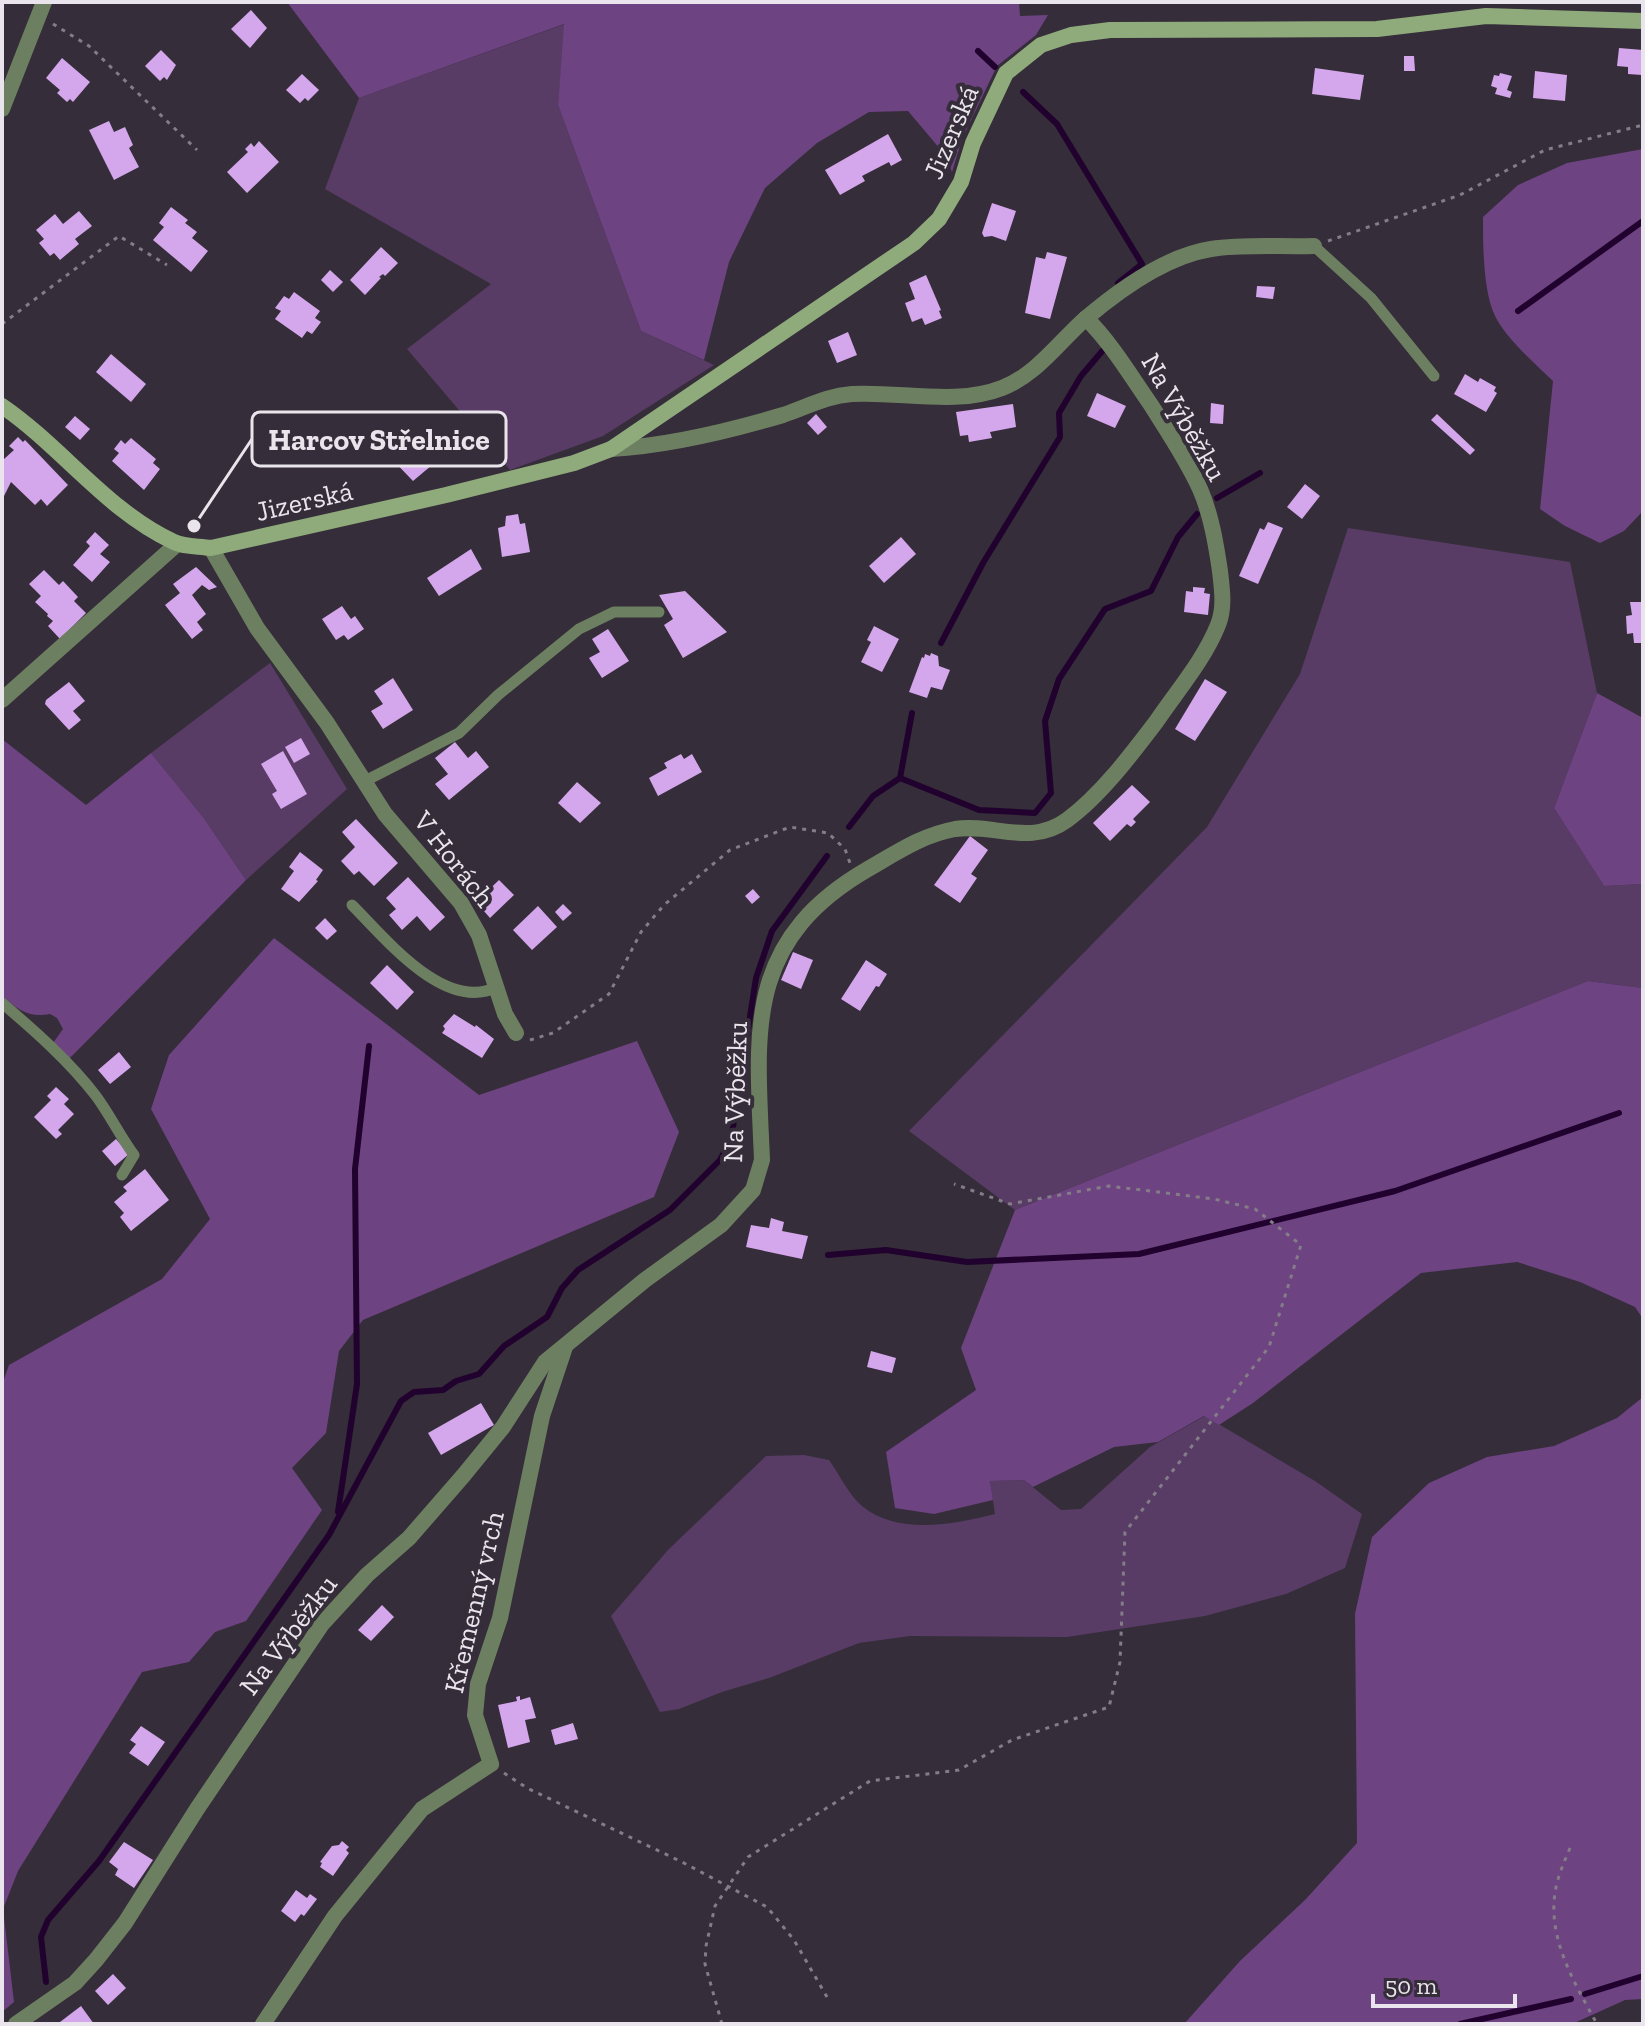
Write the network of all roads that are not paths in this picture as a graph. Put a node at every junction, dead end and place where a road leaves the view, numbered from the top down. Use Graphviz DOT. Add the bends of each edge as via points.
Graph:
graph roads {
  1 [pos="42,9"];
  2 [pos="1643,21"];
  3 [pos="2,109"];
  4 [pos="1314,246"];
  5 [pos="1086,318"];
  6 [pos="1434,376"];
  7 [pos="2,406"];
  8 [pos="611,449"];
  9 [pos="177,544"];
  10 [pos="211,548"];
  11 [pos="659,612"];
  12 [pos="2,700"];
  13 [pos="363,782"];
  14 [pos="352,905"];
  15 [pos="497,987"];
  16 [pos="2,1003"];
  17 [pos="516,1033"];
  18 [pos="122,1175"];
  19 [pos="566,1345"];
  20 [pos="16,2024"];
  21 [pos="263,2024"];
  1 -- 3 [label="street"];
  2 -- 8 [label="street, Jizerská" via="1486,16 1377,29 1110,30 1041,45 1006,73 961,182 939,219 914,243"];
  4 -- 5 [label="street" via="1211,249 1178,259"];
  4 -- 6 [label="lane" via="1371,298"];
  5 -- 8 [label="street, Jizerská" via="1022,379 988,393 831,396 784,414 648,447"];
  5 -- 19 [label="street, Na Výběžku" via="1108,340 1200,489 1219,564 1219,624 1131,756 1067,820 1027,834 964,828 924,837 855,877 800,924 788,939 764,998 759,1039 762,1160 753,1190 721,1225"];
  7 -- 9 [label="street, Jizerská" via="119,507"];
  8 -- 10 [label="street, Jizerská" via="460,492"];
  9 -- 10 [label="street, Jizerská"];
  9 -- 12 [label="street"];
  10 -- 13 [label="street, V Horách" via="257,628"];
  11 -- 13 [label="lane" via="614,612 579,629 459,733"];
  13 -- 15 [label="street, V Horách" via="461,903"];
  14 -- 15 [label="lane" via="405,958 447,988 470,994"];
  15 -- 17 [label="street, V Horách"];
  16 -- 18 [label="lane" via="104,1107 134,1155"];
  19 -- 20 [label="street, Na Výběžku" via="545,1362 503,1427 409,1538 322,1624 96,1960 75,1983"];
  19 -- 21 [label="street, Křemenný vrch" via="542,1416 500,1618 478,1684 475,1715 491,1764 422,1809 335,1916"];
}
